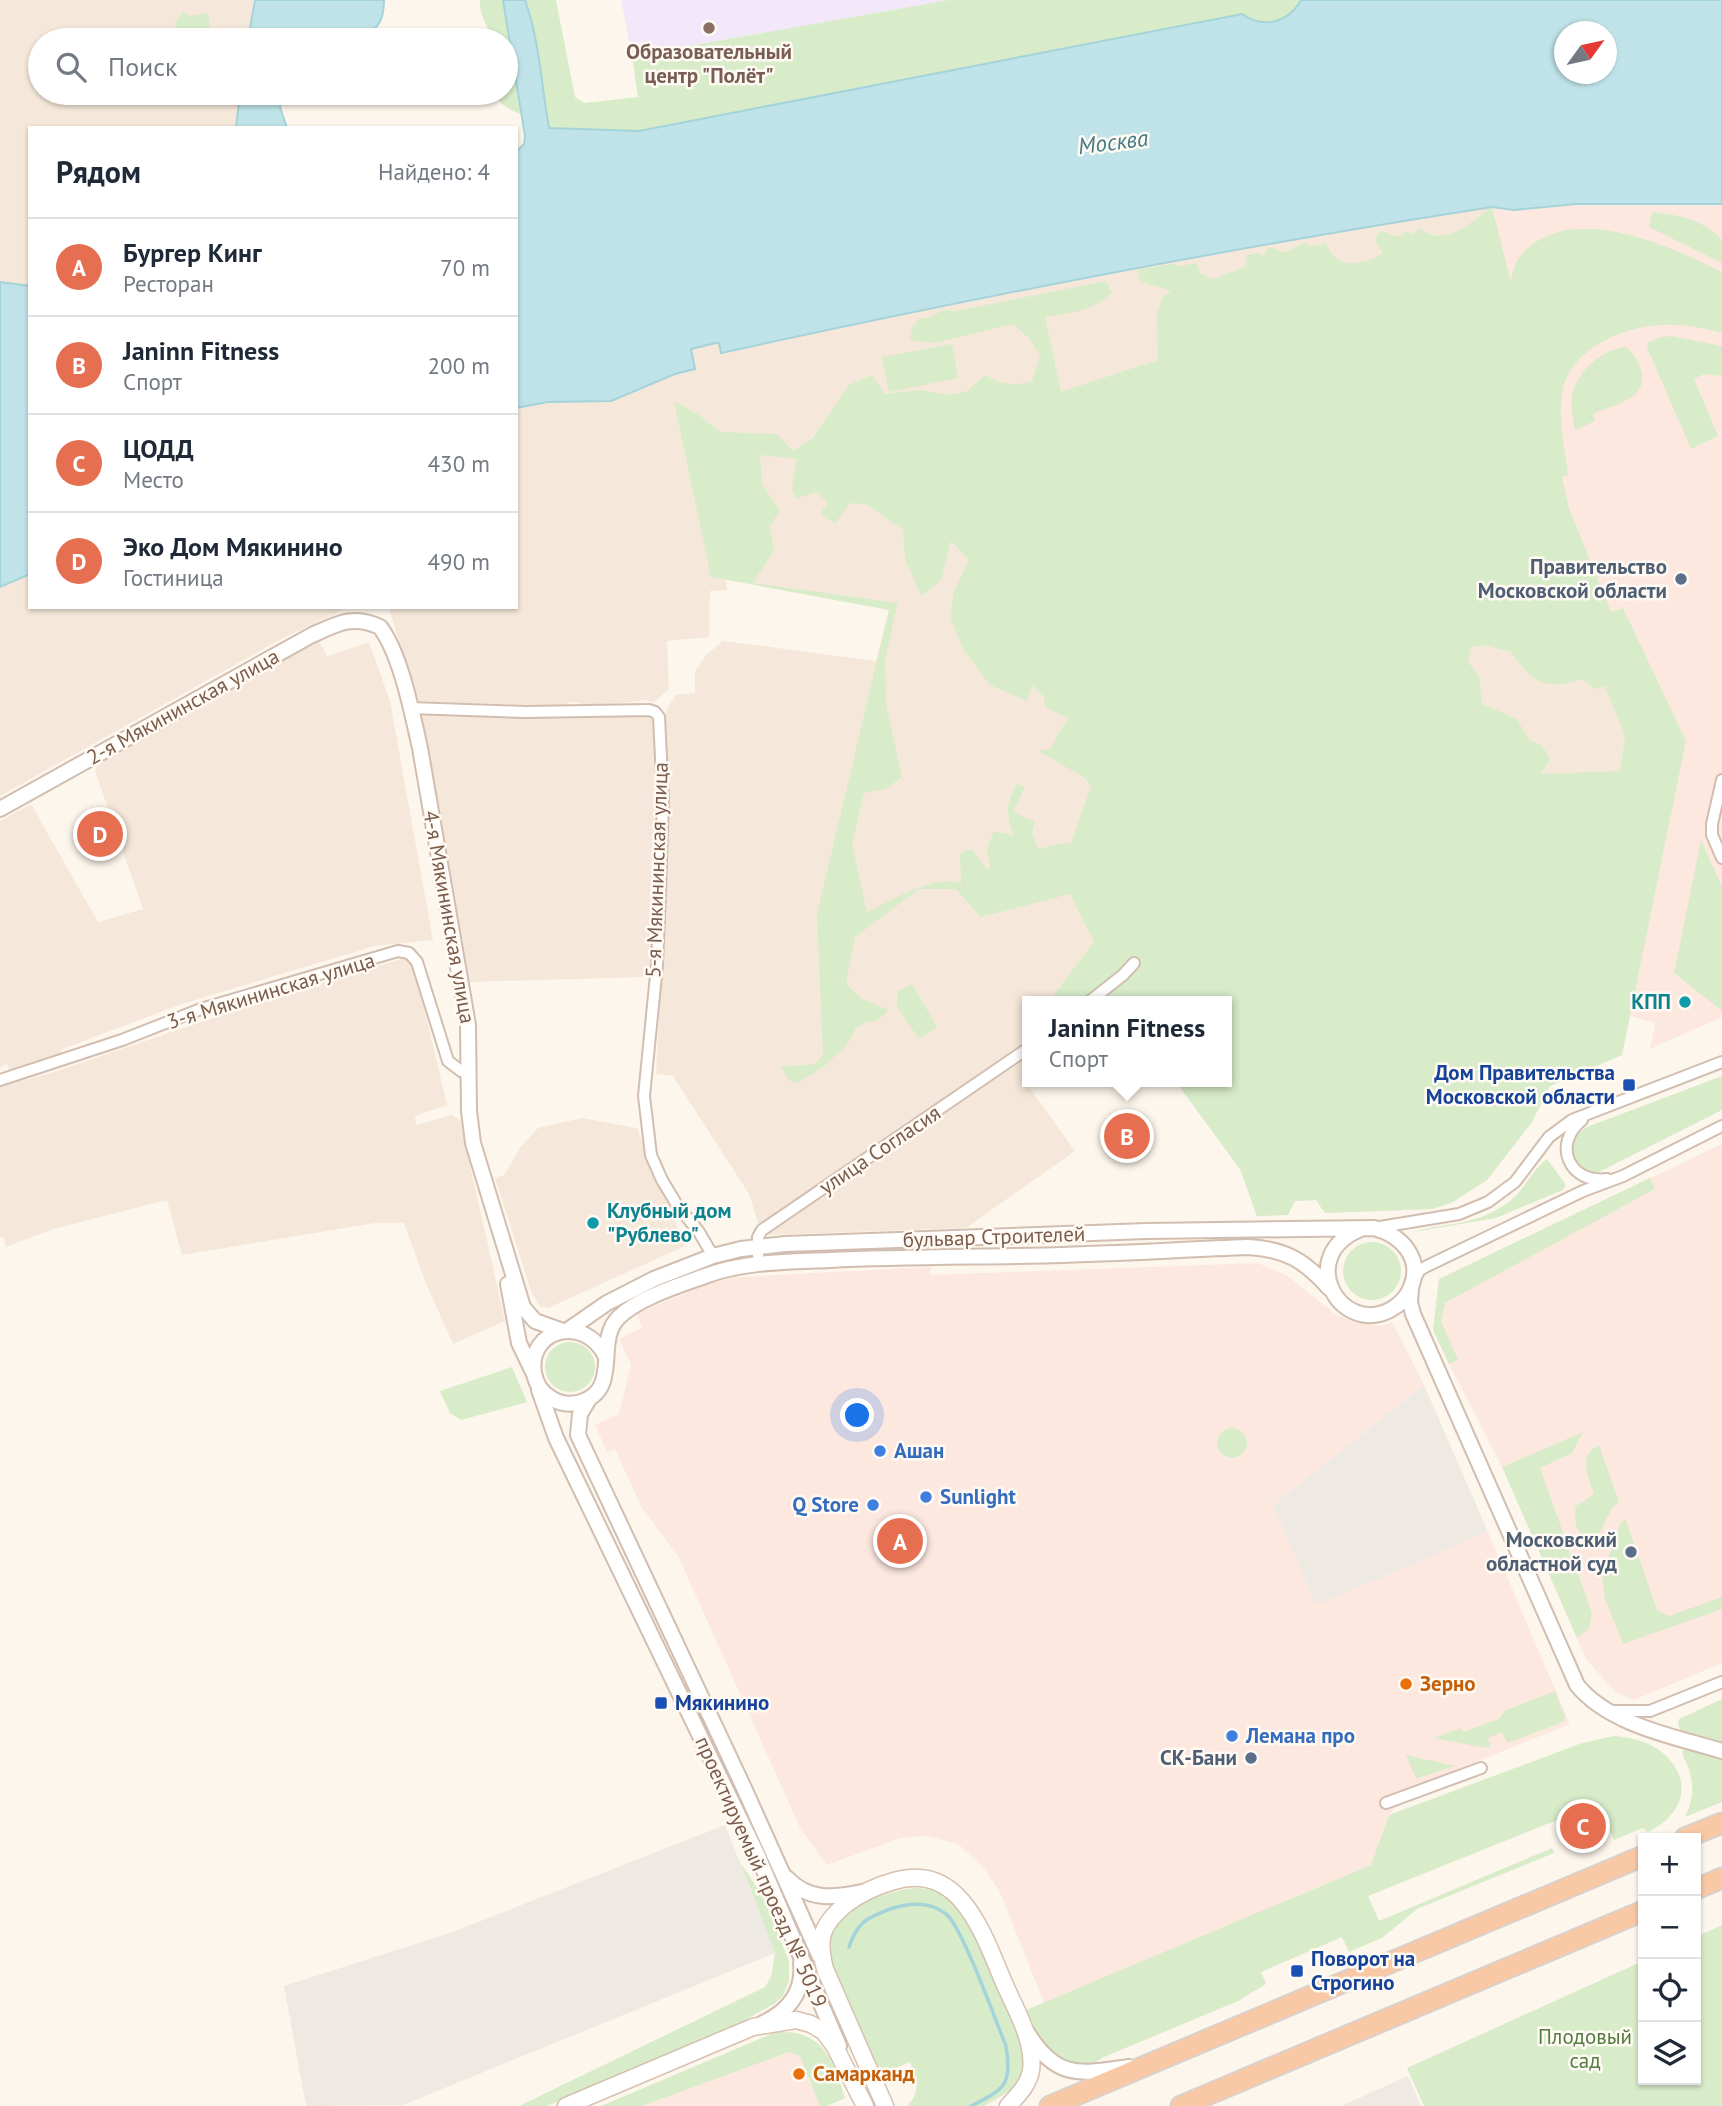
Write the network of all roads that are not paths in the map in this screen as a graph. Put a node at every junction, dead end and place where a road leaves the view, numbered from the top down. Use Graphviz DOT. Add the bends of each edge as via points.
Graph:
graph roads {
  1 [pos="371,623"];
  2 [pos="411,708"];
  3 [pos="1722,780"];
  4 [pos="0,809"];
  5 [pos="1722,858"];
  6 [pos="1133,962"];
  7 [pos="1097,996"];
  8 [pos="1022,1052"];
  9 [pos="1722,1062"];
  10 [pos="470,1074"];
  11 [pos="0,1080"];
  12 [pos="1595,1111"];
  13 [pos="1721,1127"];
  14 [pos="1623,1176"];
  15 [pos="496,1221"];
  16 [pos="1368,1228"];
  17 [pos="757,1248"];
  18 [pos="713,1256"];
  19 [pos="760,1265"];
  20 [pos="1412,1285"];
  21 [pos="1332,1290"];
  22 [pos="566,1331"];
  23 [pos="606,1357"];
  24 [pos="536,1380"];
  25 [pos="589,1399"];
  26 [pos="1722,1682"];
  27 [pos="1606,1710"];
  28 [pos="1722,1751"];
  29 [pos="1481,1768"];
  30 [pos="1386,1803"];
  31 [pos="1722,1823"];
  32 [pos="1697,1833"];
  33 [pos="1638,1858"];
  34 [pos="781,1870"];
  35 [pos="1722,1878"];
  36 [pos="1701,1887"];
  37 [pos="863,1892"];
  38 [pos="1638,1913"];
  39 [pos="795,1945"];
  40 [pos="825,1969"];
  41 [pos="1021,2021"];
  42 [pos="753,2027"];
  43 [pos="1148,2065"];
  44 [pos="862,2099"];
  45 [pos="1187,2104"];
  46 [pos="566,2106"];
  47 [pos="885,2106"];
  48 [pos="1008,2106"];
  49 [pos="1050,2106"];
  1 -- 2 [label="street, 4-я Мякининская улица" via="386,636"];
  1 -- 4 [label="street, 2-я Мякининская улица" via="342,622 312,635"];
  2 -- 10 [label="street, 4-я Мякининская улица" via="461,976"];
  2 -- 18 [label="street, 5-я Мякининская улица" via="649,710 659,717 663,799 660,894 644,1096 651,1154 662,1180"];
  3 -- 5 [label="street" via="1712,824"];
  6 -- 7 [label="street"];
  8 -- 17 [label="street, улица Согласия" via="762,1230"];
  9 -- 12 [label="street, бульвар Строителей"];
  10 -- 11 [label="street, 3-я Мякининская улица" via="448,1061 418,962 409,953 398,951 201,1009"];
  10 -- 15 [label="street, 4-я Мякининская улица" via="473,1143"];
  12 -- 14 [label="street, бульвар Строителей" via="1570,1131 1568,1157 1587,1177"];
  12 -- 16 [label="street, бульвар Строителей" via="1549,1137 1515,1182 1488,1202 1459,1213"];
  13 -- 14 [label="street, бульвар Строителей"];
  14 -- 20 [label="street, бульвар Строителей" via="1427,1266"];
  15 -- 22 [label="street, 4-я Мякининская улица" via="523,1307 536,1321"];
  15 -- 24 [label="street, 4-я Мякининская улица" via="519,1343"];
  16 -- 17 [label="street, бульвар Строителей" via="1147,1231"];
  16 -- 20 [label="street, бульвар Строителей" via="1388,1231 1405,1245 1414,1265"];
  16 -- 21 [label="street, бульвар Строителей" via="1349,1234 1332,1252 1328,1265"];
  17 -- 18 [label="street, бульвар Строителей"];
  17 -- 19 [label="street"];
  18 -- 22 [label="street, бульвар Строителей" via="618,1296"];
  19 -- 21 [label="street, бульвар Строителей" via="1265,1248 1296,1258"];
  19 -- 23 [label="street, бульвар Строителей" via="708,1275 636,1305 616,1321"];
  20 -- 21 [label="street, бульвар Строителей" via="1397,1306 1373,1315 1349,1309"];
  20 -- 27 [label="street" via="1413,1314 1572,1677 1585,1695"];
  22 -- 23 [label="street" via="592,1337"];
  22 -- 24 [label="street, бульвар Строителей" via="554,1334 540,1347 533,1365"];
  23 -- 25 [label="street, бульвар Строителей" via="606,1376"];
  24 -- 25 [label="street" via="555,1401 566,1404"];
  24 -- 39 [label="street, проектируемый проезд № 5019" via="556,1438 757,1854"];
  25 -- 34 [label="street, проектируемый проезд № 5019" via="580,1414 578,1435"];
  26 -- 27 [label="street" via="1650,1711"];
  27 -- 28 [label="street"];
  29 -- 30 [label="street"];
  31 -- 32 [label="highway"];
  33 -- 43 [label="highway"];
  34 -- 37 [label="street" via="812,1896"];
  34 -- 40 [label="street, проектируемый проезд № 5019"];
  35 -- 36 [label="highway"];
  37 -- 40 [label="main road" via="831,1918 823,1931 819,1947"];
  37 -- 41 [label="main road" via="916,1877 930,1879 957,1894 976,1921"];
  38 -- 45 [label="highway"];
  39 -- 42 [label="street" via="801,1966 798,1994 775,2018"];
  39 -- 44 [label="street, проектируемый проезд № 5019"];
  40 -- 47 [label="main road, проектируемый проезд № 5019"];
  41 -- 43 [label="street" via="1043,2054 1072,2072"];
  41 -- 48 [label="main road" via="1030,2073 1023,2090"];
  42 -- 44 [label="main road" via="796,2020 824,2032"];
  42 -- 46 [label="main road"];
  43 -- 49 [label="highway"];
}
